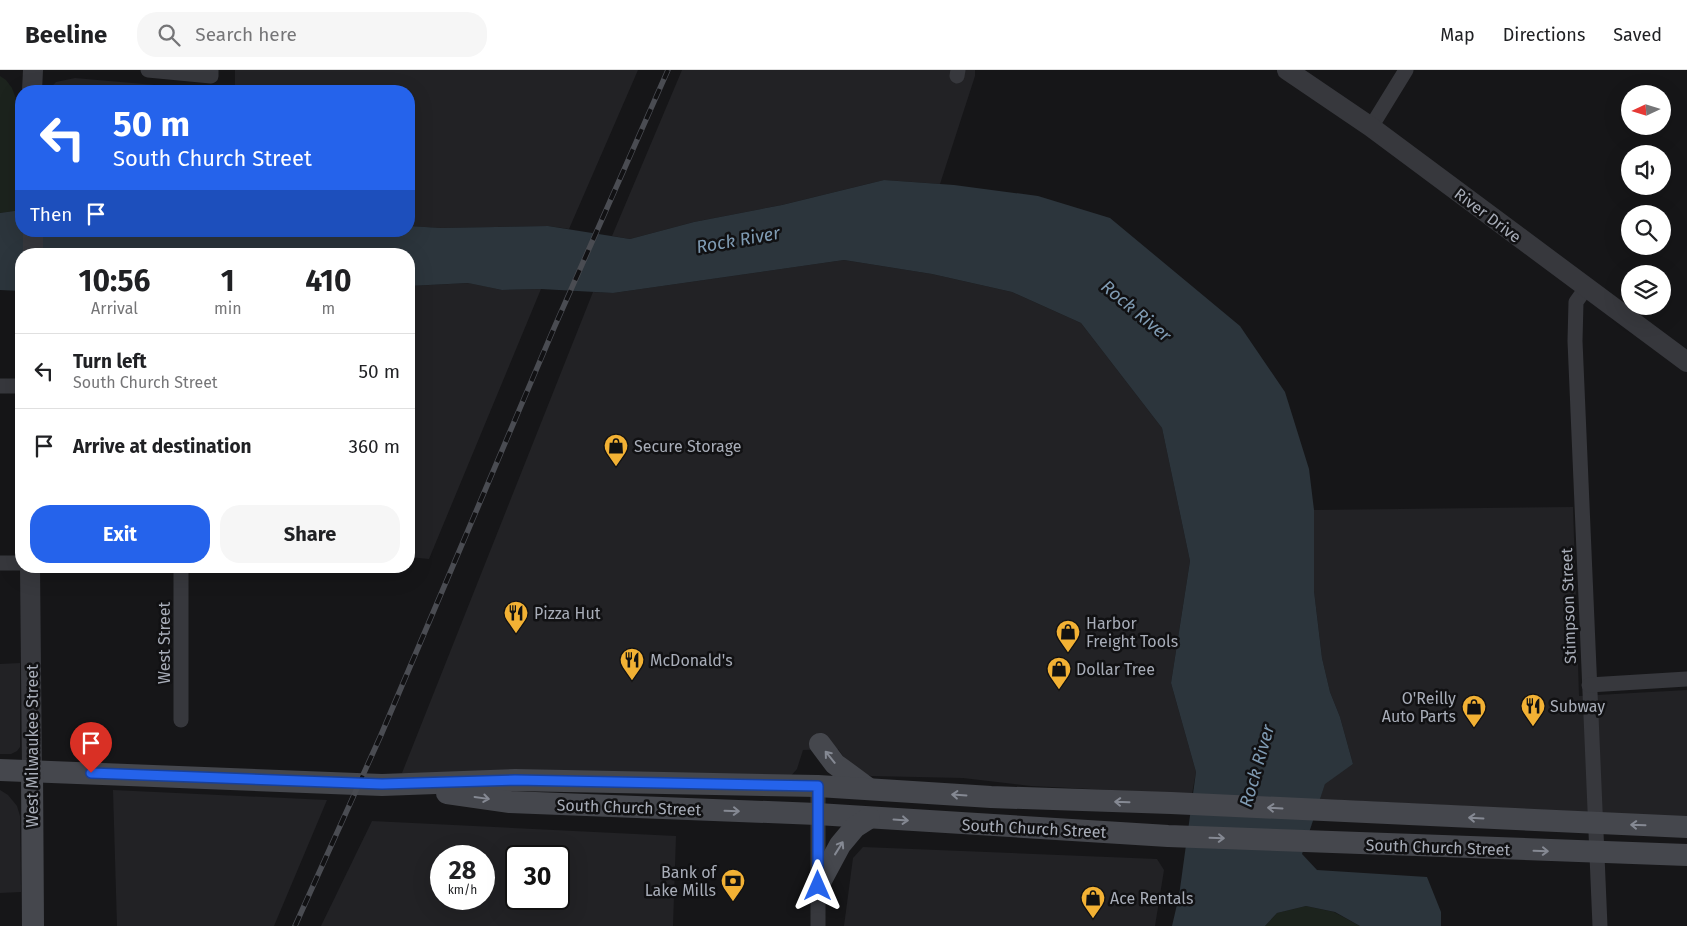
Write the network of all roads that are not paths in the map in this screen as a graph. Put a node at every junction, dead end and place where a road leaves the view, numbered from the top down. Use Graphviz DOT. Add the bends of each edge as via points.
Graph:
graph roads {
  1 [pos="33,70"];
  2 [pos="148,70"];
  3 [pos="1287,70"];
  4 [pos="1406,70"];
  5 [pos="211,73"];
  6 [pos="32,85"];
  7 [pos="1371,127"];
  8 [pos="1586,288"];
  9 [pos="1687,362"];
  10 [pos="0,386"];
  11 [pos="15,386"];
  12 [pos="0,563"];
  13 [pos="15,563"];
  14 [pos="30,573"];
  15 [pos="181,573"];
  16 [pos="1687,679"];
  17 [pos="1589,685"];
  18 [pos="181,720"];
  19 [pos="820,744"];
  20 [pos="0,770"];
  21 [pos="32,770"];
  22 [pos="382,784"];
  23 [pos="818,786"];
  24 [pos="870,790"];
  25 [pos="818,814"];
  26 [pos="869,818"];
  27 [pos="1596,824"];
  28 [pos="1687,827"];
  29 [pos="1596,853"];
  30 [pos="1687,855"];
  31 [pos="818,886"];
  32 [pos="33,926"];
  33 [pos="818,926"];
  34 [pos="1600,926"];
  1 -- 6 [label="street"];
  2 -- 5 [label="street"];
  3 -- 7 [label="street, River Drive"];
  4 -- 7 [label="street"];
  7 -- 8 [label="street, River Drive"];
  8 -- 9 [label="street, River Drive"];
  8 -- 17 [label="street, Stimpson Street" via="1576,302 1575,341"];
  10 -- 11 [label="street"];
  12 -- 13 [label="street"];
  14 -- 21 [label="street, West Milwaukee Street"];
  15 -- 18 [label="street, West Street"];
  16 -- 17 [label="street"];
  17 -- 27 [label="street, Stimpson Street"];
  24 -- 19 [label="main road, one-way" via="835,764"];
  20 -- 21 [label="main road, South Church Street"];
  21 -- 22 [label="main road, South Church Street"];
  21 -- 32 [label="main road, West Milwaukee Street"];
  22 -- 23 [label="main road, South Church Street" via="515,780"];
  22 -- 25 [label="main road, South Church Street, one-way" via="510,802"];
  23 -- 24 [label="main road, South Church Street"];
  23 -- 25 [label="street"];
  27 -- 24 [label="main road, South Church Street, one-way"];
  25 -- 26 [label="main road, South Church Street"];
  25 -- 31 [label="street"];
  26 -- 29 [label="main road, South Church Street, one-way" via="1168,836"];
  31 -- 26 [label="main road, one-way" via="840,845 855,827"];
  28 -- 27 [label="main road, South Church Street, one-way"];
  27 -- 29 [label="street, Stimpson Street"];
  29 -- 30 [label="main road, South Church Street"];
  29 -- 34 [label="street, Stimpson Street"];
  31 -- 33 [label="street"];
}
